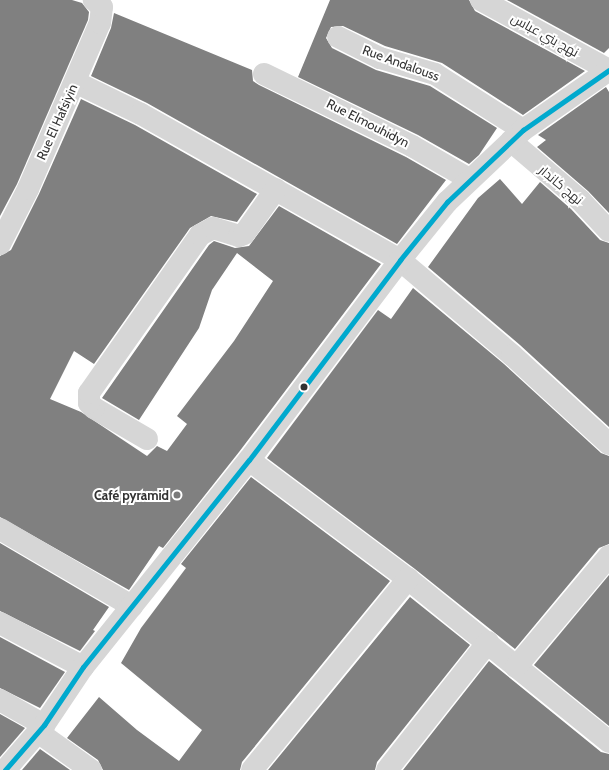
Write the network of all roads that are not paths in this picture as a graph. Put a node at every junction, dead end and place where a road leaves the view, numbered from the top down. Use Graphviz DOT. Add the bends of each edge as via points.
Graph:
graph roads {
  1 [pos="94,0"];
  2 [pos="481,0"];
  3 [pos="338,37"];
  4 [pos="609,70"];
  5 [pos="264,74"];
  6 [pos="75,82"];
  7 [pos="517,135"];
  8 [pos="468,179"];
  9 [pos="276,189"];
  10 [pos="609,231"];
  11 [pos="0,244"];
  12 [pos="400,260"];
  13 [pos="147,439"];
  14 [pos="609,444"];
  15 [pos="249,460"];
  16 [pos="0,529"];
  17 [pos="609,556"];
  18 [pos="408,579"];
  19 [pos="132,606"];
  20 [pos="0,623"];
  21 [pos="488,642"];
  22 [pos="83,667"];
  23 [pos="516,667"];
  24 [pos="0,700"];
  25 [pos="41,728"];
  26 [pos="609,742"];
  27 [pos="5,770"];
  28 [pos="91,770"];
  29 [pos="252,770"];
  30 [pos="387,770"];
  1 -- 6 [label="street, Rue El Hafsiyin" via="102,7 102,16"];
  2 -- 4 [label="street, نهج بني عباس"];
  3 -- 7 [label="street, Rue Andalouss" via="380,58 435,74"];
  4 -- 7 [label="street"];
  5 -- 8 [label="street, Rue Elmouhidyn" via="405,142"];
  6 -- 9 [label="street" via="142,114"];
  6 -- 11 [label="street, Rue El Hafsiyin" via="28,189"];
  7 -- 8 [label="street"];
  7 -- 10 [label="street, نهج كاندار"];
  8 -- 12 [label="street"];
  9 -- 12 [label="street"];
  9 -- 13 [label="street" via="241,236 214,228 200,235 89,393 89,403 94,408"];
  12 -- 14 [label="street" via="512,355"];
  12 -- 15 [label="street"];
  15 -- 18 [label="street"];
  15 -- 19 [label="street"];
  16 -- 19 [label="street"];
  17 -- 23 [label="street"];
  18 -- 21 [label="street"];
  18 -- 29 [label="street"];
  19 -- 22 [label="street"];
  20 -- 22 [label="street"];
  21 -- 23 [label="street"];
  21 -- 30 [label="street"];
  22 -- 25 [label="street"];
  23 -- 26 [label="street"];
  24 -- 25 [label="street"];
  25 -- 27 [label="street"];
  25 -- 28 [label="street"];
}
